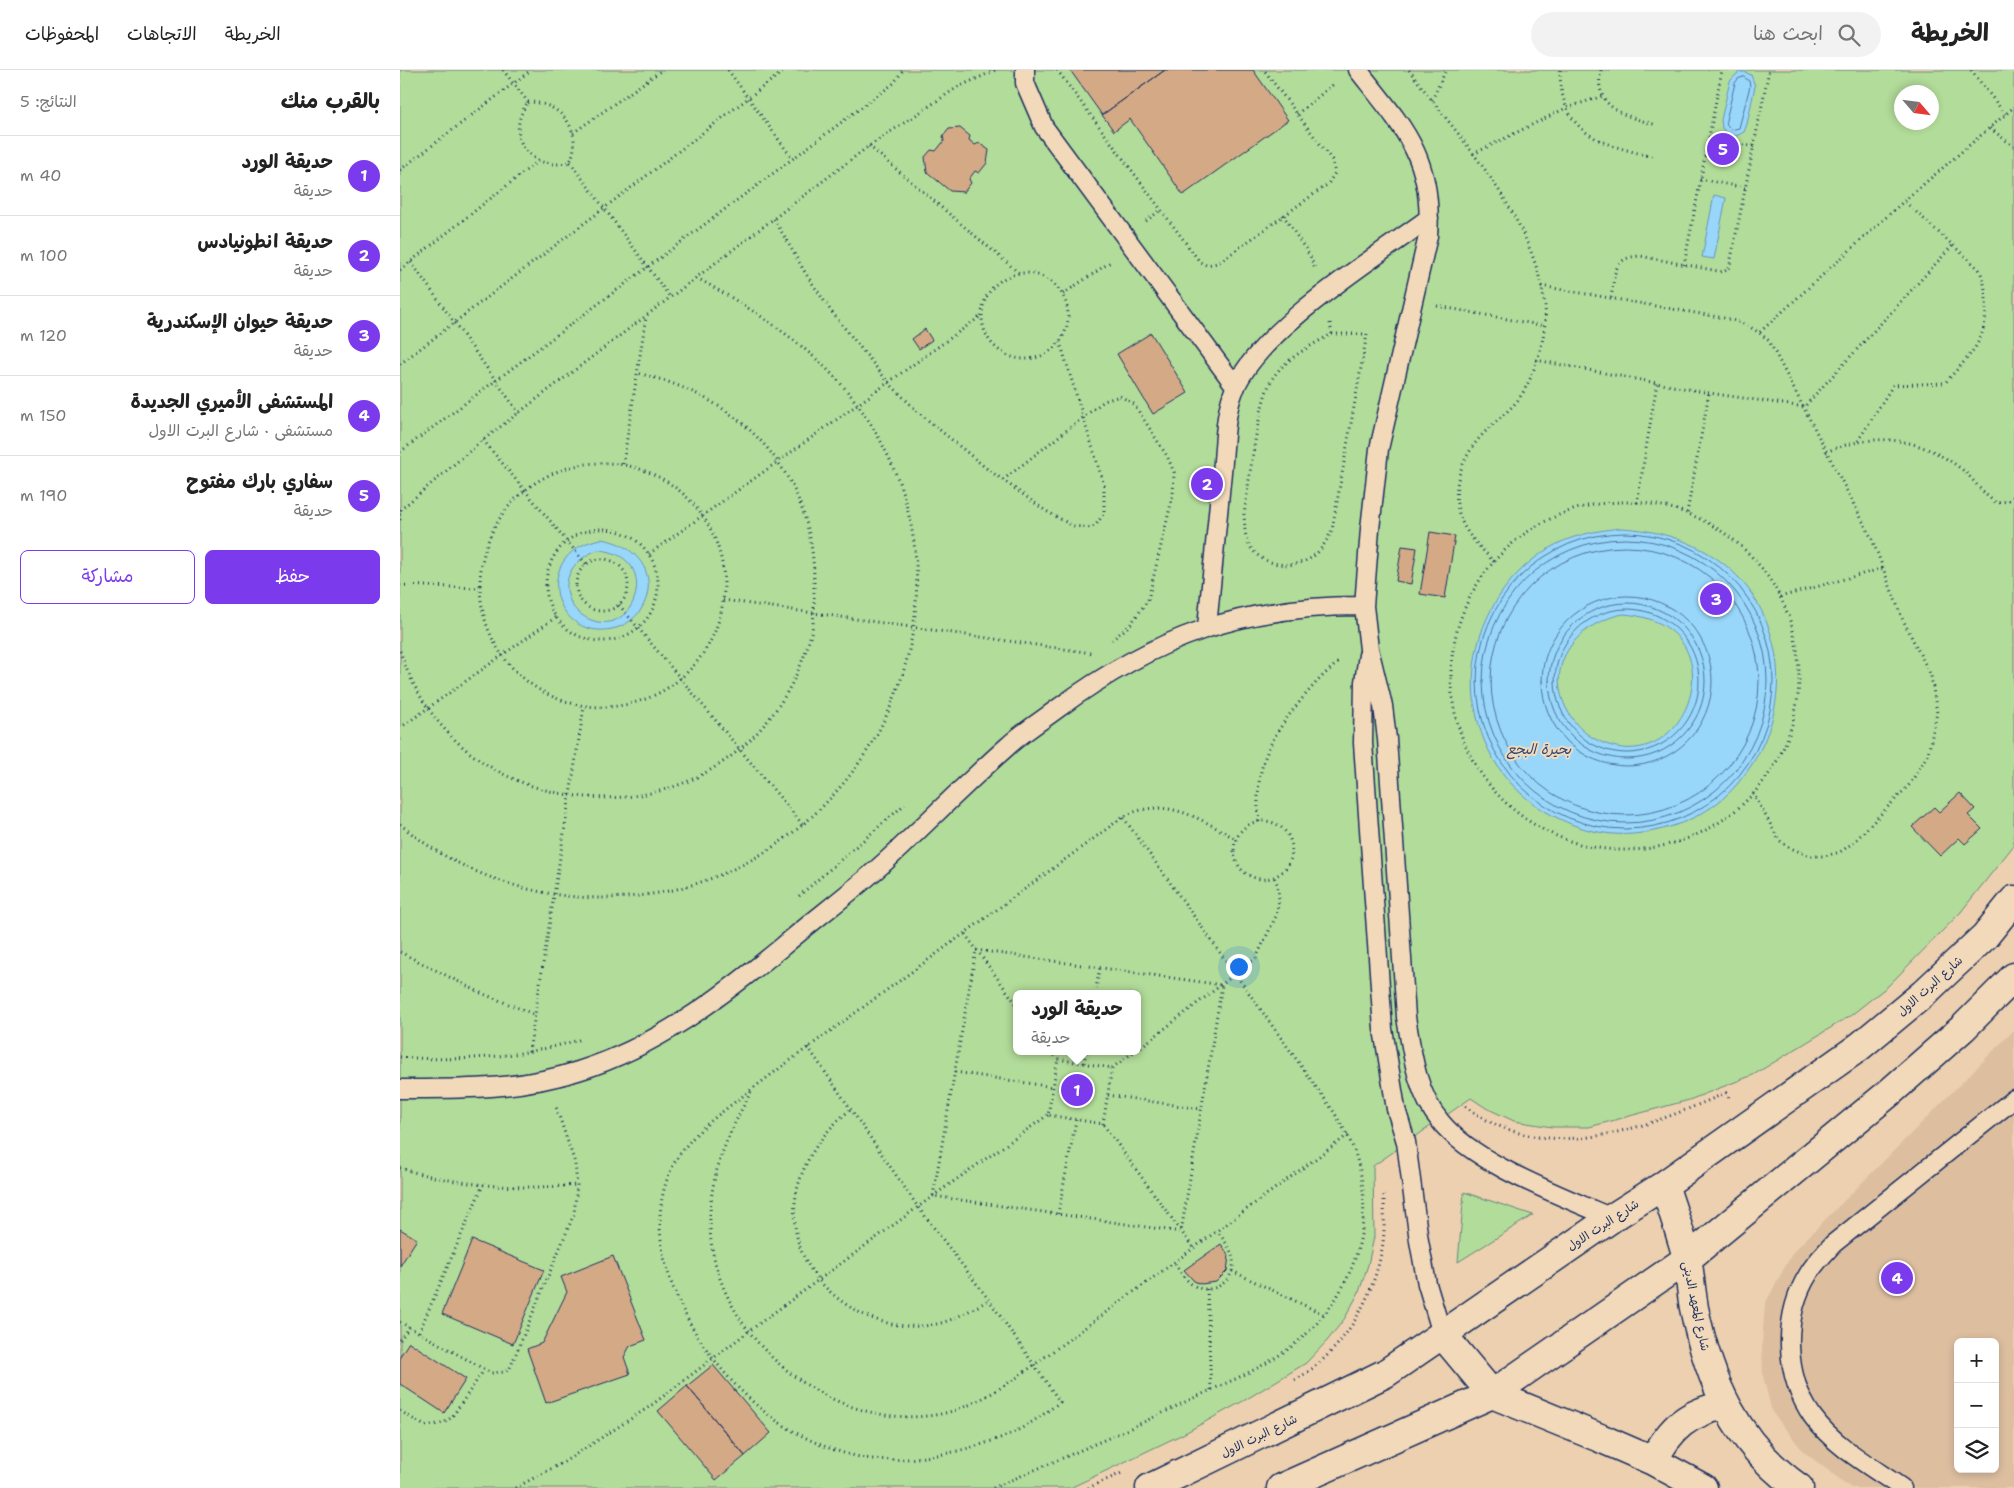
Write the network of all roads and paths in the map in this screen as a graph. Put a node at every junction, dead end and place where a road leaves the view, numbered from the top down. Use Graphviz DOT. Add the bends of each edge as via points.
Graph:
graph roads {
  1 [pos="503,70"];
  2 [pos="531,70"];
  3 [pos="662,70"];
  4 [pos="728,70"];
  5 [pos="785,70"];
  6 [pos="903,70"];
  7 [pos="996,70"];
  8 [pos="1024,70"];
  9 [pos="1057,70"];
  10 [pos="1264,70"];
  11 [pos="1358,70"];
  12 [pos="1409,70"];
  13 [pos="1446,70"];
  14 [pos="1560,70"];
  15 [pos="1601,70"];
  16 [pos="1722,70"];
  17 [pos="1769,70"];
  18 [pos="1972,70"];
  19 [pos="1341,78"];
  20 [pos="514,83"];
  21 [pos="1603,96"];
  22 [pos="747,98"];
  23 [pos="1432,100"];
  24 [pos="528,102"];
  25 [pos="2014,107"];
  26 [pos="1566,108"];
  27 [pos="1297,114"];
  28 [pos="2005,114"];
  29 [pos="1657,124"];
  30 [pos="1990,128"];
  31 [pos="573,133"];
  32 [pos="1709,137"];
  33 [pos="869,146"];
  34 [pos="1754,147"];
  35 [pos="2014,147"];
  36 [pos="1473,154"];
  37 [pos="792,158"];
  38 [pos="1654,158"];
  39 [pos="538,161"];
  40 [pos="570,162"];
  41 [pos="400,170"];
  42 [pos="1700,179"];
  43 [pos="1745,188"];
  44 [pos="1904,201"];
  45 [pos="603,207"];
  46 [pos="1429,218"];
  47 [pos="774,219"];
  48 [pos="1953,245"];
  49 [pos="1132,247"];
  50 [pos="411,262"];
  51 [pos="1684,264"];
  52 [pos="647,266"];
  53 [pos="400,270"];
  54 [pos="1020,273"];
  55 [pos="697,278"];
  56 [pos="1541,286"];
  57 [pos="1063,294"];
  58 [pos="670,297"];
  59 [pos="1611,298"];
  60 [pos="1412,302"];
  61 [pos="981,316"];
  62 [pos="646,317"];
  63 [pos="454,322"];
  64 [pos="1545,326"];
  65 [pos="1760,332"];
  66 [pos="1060,342"];
  67 [pos="1536,360"];
  68 [pos="400,364"];
  69 [pos="637,373"];
  70 [pos="496,380"];
  71 [pos="888,382"];
  72 [pos="1657,383"];
  73 [pos="1236,387"];
  74 [pos="1709,393"];
  75 [pos="857,404"];
  76 [pos="1804,407"];
  77 [pos="519,413"];
  78 [pos="1084,416"];
  79 [pos="483,440"];
  80 [pos="1858,441"];
  81 [pos="400,452"];
  82 [pos="1826,452"];
  83 [pos="778,461"];
  84 [pos="623,464"];
  85 [pos="1003,480"];
  86 [pos="524,491"];
  87 [pos="2014,496"];
  88 [pos="1637,503"];
  89 [pos="400,509"];
  90 [pos="1687,513"];
  91 [pos="702,514"];
  92 [pos="400,520"];
  93 [pos="1332,530"];
  94 [pos="567,542"];
  95 [pos="649,554"];
  96 [pos="1494,562"];
  97 [pos="586,564"];
  98 [pos="1884,568"];
  99 [pos="400,585"];
  100 [pos="479,588"];
  101 [pos="1780,597"];
  102 [pos="723,600"];
  103 [pos="619,605"];
  104 [pos="1364,606"];
  105 [pos="812,615"];
  106 [pos="556,617"];
  107 [pos="912,626"];
  108 [pos="1207,627"];
  109 [pos="638,628"];
  110 [pos="1108,642"];
  111 [pos="1100,648"];
  112 [pos="1369,649"];
  113 [pos="400,650"];
  114 [pos="1092,653"];
  115 [pos="501,655"];
  116 [pos="1085,659"];
  117 [pos="681,679"];
  118 [pos="428,707"];
  119 [pos="584,707"];
  120 [pos="400,728"];
  121 [pos="740,749"];
  122 [pos="1754,793"];
  123 [pos="568,796"];
  124 [pos="906,803"];
  125 [pos="1122,817"];
  126 [pos="400,824"];
  127 [pos="803,824"];
  128 [pos="1236,839"];
  129 [pos="1274,877"];
  130 [pos="554,894"];
  131 [pos="797,898"];
  132 [pos="2014,900"];
  133 [pos="965,934"];
  134 [pos="976,950"];
  135 [pos="400,952"];
  136 [pos="1100,967"];
  137 [pos="1237,975"];
  138 [pos="2014,977"];
  139 [pos="1222,985"];
  140 [pos="1096,990"];
  141 [pos="1013,1000"];
  142 [pos="536,1015"];
  143 [pos="584,1039"];
  144 [pos="808,1047"];
  145 [pos="1141,1047"];
  146 [pos="529,1052"];
  147 [pos="1055,1055"];
  148 [pos="1085,1055"];
  149 [pos="1130,1055"];
  150 [pos="400,1057"];
  151 [pos="1058,1059"];
  152 [pos="1084,1063"];
  153 [pos="1112,1068"];
  154 [pos="955,1072"];
  155 [pos="1416,1073"];
  156 [pos="546,1080"];
  157 [pos="1391,1080"];
  158 [pos="1053,1088"];
  159 [pos="400,1089"];
  160 [pos="752,1089"];
  161 [pos="1108,1095"];
  162 [pos="2014,1099"];
  163 [pos="1462,1104"];
  164 [pos="1202,1109"];
  165 [pos="850,1110"];
  166 [pos="1048,1115"];
  167 [pos="1076,1120"];
  168 [pos="1103,1124"];
  169 [pos="1745,1128"];
  170 [pos="1348,1135"];
  171 [pos="400,1168"];
  172 [pos="483,1185"];
  173 [pos="578,1185"];
  174 [pos="1664,1185"];
  175 [pos="1384,1186"];
  176 [pos="934,1196"];
  177 [pos="918,1207"];
  178 [pos="1058,1214"];
  179 [pos="1612,1218"];
  180 [pos="1181,1232"];
  181 [pos="1218,1232"];
  182 [pos="1194,1249"];
  183 [pos="1687,1258"];
  184 [pos="1175,1264"];
  185 [pos="1232,1271"];
  186 [pos="819,1280"];
  187 [pos="1207,1289"];
  188 [pos="989,1300"];
  189 [pos="1325,1315"];
  190 [pos="400,1322"];
  191 [pos="408,1326"];
  192 [pos="749,1331"];
  193 [pos="419,1332"];
  194 [pos="1442,1334"];
  195 [pos="400,1340"];
  196 [pos="713,1357"];
  197 [pos="1035,1365"];
  198 [pos="484,1370"];
  199 [pos="1290,1383"];
  200 [pos="1211,1390"];
  201 [pos="1492,1394"];
  202 [pos="1725,1405"];
  203 [pos="400,1411"];
  204 [pos="1653,1462"];
  205 [pos="1128,1469"];
  206 [pos="516,1488"];
  207 [pos="993,1488"];
  208 [pos="1088,1488"];
  209 [pos="1150,1488"];
  210 [pos="1281,1488"];
  211 [pos="1703,1488"];
  212 [pos="1799,1488"];
  213 [pos="1902,1488"];
  1 -- 20 [label="path"];
  2 -- 20 [label="path"];
  3 -- 31 [label="path"];
  4 -- 22 [label="path"];
  5 -- 22 [label="path"];
  6 -- 37 [label="path" via="894,83"];
  7 -- 33 [label="path" via="958,87"];
  8 -- 49 [label="lane" via="1025,82 1044,127"];
  9 -- 27 [label="path" via="1200,262 1206,265 1218,264 1333,179 1335,166 1332,160"];
  10 -- 27 [label="path"];
  11 -- 46 [label="lane" via="1404,129 1418,154 1426,180"];
  12 -- 23 [label="path"];
  13 -- 23 [label="path"];
  14 -- 26 [label="path"];
  15 -- 21 [label="path"];
  16 -- 32 [label="path"];
  17 -- 34 [label="path"];
  18 -- 28 [label="path"];
  19 -- 27 [label="path"];
  20 -- 24 [label="path"];
  20 -- 41 [label="path"];
  21 -- 26 [label="path"];
  21 -- 29 [label="path" via="1608,105 1625,116"];
  22 -- 37 [label="path"];
  22 -- 45 [label="path"];
  23 -- 36 [label="path"];
  24 -- 31 [label="path" via="556,109 570,124"];
  24 -- 39 [label="path" via="520,116 518,134 529,154"];
  25 -- 28 [label="path"];
  26 -- 36 [label="path"];
  26 -- 38 [label="path" via="1575,122 1599,142"];
  28 -- 30 [label="path"];
  30 -- 35 [label="path"];
  30 -- 44 [label="path"];
  31 -- 40 [label="path" via="574,153"];
  32 -- 34 [label="path"];
  32 -- 42 [label="path"];
  33 -- 47 [label="path"];
  33 -- 54 [label="path"];
  34 -- 43 [label="path"];
  36 -- 56 [label="path" via="1509,206 1532,252"];
  37 -- 52 [label="path"];
  39 -- 40 [label="path" via="560,165"];
  39 -- 50 [label="path"];
  40 -- 45 [label="path"];
  42 -- 43 [label="path"];
  42 -- 51 [label="path"];
  43 -- 51 [label="path" via="1729,269 1723,272"];
  44 -- 48 [label="path"];
  44 -- 65 [label="path"];
  45 -- 52 [label="path"];
  45 -- 63 [label="path"];
  46 -- 60 [label="lane" via="1428,236"];
  46 -- 73 [label="lane" via="1299,315 1262,350"];
  47 -- 55 [label="path"];
  47 -- 71 [label="path" via="822,299"];
  48 -- 76 [label="path"];
  48 -- 80 [label="path" via="1983,277 1986,310 1982,337 1945,383 1893,385"];
  49 -- 57 [label="path"];
  49 -- 73 [label="lane"];
  50 -- 53 [label="path"];
  50 -- 63 [label="path"];
  51 -- 59 [label="path" via="1640,256 1623,259 1616,268"];
  52 -- 58 [label="path"];
  52 -- 70 [label="path"];
  54 -- 57 [label="path" via="1044,277"];
  54 -- 61 [label="path" via="996,283 983,304"];
  55 -- 58 [label="path"];
  55 -- 75 [label="path" via="727,294 784,333 836,378"];
  56 -- 59 [label="path"];
  56 -- 64 [label="path"];
  57 -- 66 [label="path" via="1068,319"];
  58 -- 62 [label="path"];
  59 -- 65 [label="path" via="1743,322"];
  60 -- 64 [label="path"];
  60 -- 104 [label="lane" via="1379,449"];
  61 -- 66 [label="path" via="985,334 995,349 1017,360 1040,357"];
  61 -- 71 [label="path"];
  62 -- 69 [label="path"];
  62 -- 77 [label="path"];
  63 -- 68 [label="path"];
  63 -- 70 [label="path"];
  64 -- 67 [label="path"];
  65 -- 76 [label="path" via="1776,351"];
  66 -- 78 [label="path"];
  67 -- 72 [label="path"];
  67 -- 96 [label="path" via="1531,378 1519,398 1474,445 1458,474 1456,490 1461,520 1468,533"];
  69 -- 83 [label="path" via="678,384 716,403 750,429"];
  69 -- 84 [label="path"];
  70 -- 77 [label="path"];
  70 -- 81 [label="path"];
  71 -- 75 [label="path"];
  71 -- 85 [label="path" via="953,441"];
  72 -- 74 [label="path"];
  72 -- 88 [label="path"];
  73 -- 108 [label="lane" via="1224,448"];
  74 -- 76 [label="path"];
  74 -- 90 [label="path"];
  75 -- 83 [label="path"];
  75 -- 107 [label="path" via="885,453 906,506 915,568"];
  76 -- 82 [label="path"];
  77 -- 79 [label="path"];
  78 -- 85 [label="path"];
  78 -- 85 [label="path" via="1106,494 1104,513 1096,525 1072,526"];
  78 -- 110 [label="path" via="1114,396 1130,400 1168,456 1174,472 1174,495 1148,600 1130,625"];
  79 -- 86 [label="path"];
  79 -- 89 [label="path"];
  80 -- 82 [label="path"];
  80 -- 87 [label="path" via="1879,439 1915,444 1950,460 1997,503"];
  82 -- 98 [label="path"];
  83 -- 91 [label="path"];
  83 -- 105 [label="path" via="796,493 807,525 814,573"];
  84 -- 86 [label="path" via="571,466 538,480"];
  84 -- 91 [label="path" via="642,469 676,487"];
  86 -- 94 [label="path"];
  86 -- 100 [label="path" via="504,512 486,544"];
  88 -- 90 [label="path"];
  88 -- 96 [label="path" via="1584,507 1559,516 1535,527"];
  89 -- 92 [label="path"];
  90 -- 101 [label="path" via="1710,524 1738,544 1766,575"];
  91 -- 95 [label="path"];
  91 -- 102 [label="path" via="720,556"];
  93 -- 93 [label="path" via="1358,383 1367,334 1332,334 1288,362 1273,376 1260,417 1244,514 1248,544 1264,559 1277,564 1296,563 1316,554"];
  94 -- 95 [label="path" via="595,530 611,530 626,534"];
  94 -- 97 [label="path"];
  94 -- 106 [label="path" via="556,554 546,585"];
  95 -- 109 [label="path" via="656,569 656,601"];
  96 -- 122 [label="path" via="1479,583 1460,622 1452,656 1451,682 1454,709 1471,758 1501,800 1543,831 1592,848 1618,850 1653,848 1695,836 1725,818"];
  97 -- 103 [label="path" via="605,559 622,569 628,587"];
  97 -- 103 [label="path" via="576,582 581,602 599,612"];
  98 -- 101 [label="path"];
  98 -- 122 [label="path" via="1936,694 1934,734 1918,772 1902,795 1853,844 1825,856 1798,853 1784,844"];
  99 -- 100 [label="path"];
  100 -- 115 [label="path" via="485,623"];
  101 -- 122 [label="path" via="1796,645 1798,696 1784,746"];
  102 -- 105 [label="path"];
  102 -- 117 [label="path" via="705,652"];
  103 -- 109 [label="path"];
  104 -- 108 [label="lane" via="1285,609"];
  104 -- 112 [label="lane"];
  105 -- 107 [label="path"];
  105 -- 121 [label="path" via="812,631 786,693 772,715"];
  106 -- 109 [label="path" via="566,628 595,640 610,641"];
  106 -- 115 [label="path"];
  107 -- 114 [label="path"];
  107 -- 127 [label="path" via="904,669 882,728 847,780 827,804"];
  108 -- 156 [label="lane" via="1156,647 1107,673 1010,744 883,864 696,1014 638,1047"];
  109 -- 117 [label="path"];
  111 -- 114 [label="path"];
  112 -- 155 [label="lane" via="1386,731 1406,1017"];
  112 -- 157 [label="lane" via="1364,682 1364,743 1383,1029"];
  113 -- 118 [label="path" via="416,691"];
  114 -- 116 [label="path"];
  115 -- 118 [label="path"];
  115 -- 119 [label="path" via="513,670 540,691"];
  117 -- 119 [label="path" via="663,691 632,704"];
  117 -- 121 [label="path"];
  118 -- 120 [label="path"];
  118 -- 123 [label="path" via="442,728 476,758 514,780"];
  119 -- 123 [label="path"];
  121 -- 123 [label="path" via="713,770 660,792 630,798"];
  121 -- 127 [label="path"];
  123 -- 130 [label="path"];
  124 -- 131 [label="path"];
  125 -- 128 [label="path" via="1146,807 1175,809"];
  125 -- 133 [label="path"];
  125 -- 137 [label="path"];
  126 -- 130 [label="path" via="463,865 494,879"];
  127 -- 130 [label="path" via="749,861 720,876 689,886 625,898 593,899"];
  128 -- 129 [label="path" via="1234,854 1242,870 1257,879"];
  128 -- 129 [label="path" via="1250,824 1259,822 1268,822 1284,830 1292,847 1291,856 1282,872"];
  129 -- 137 [label="path" via="1279,900 1270,932 1256,958"];
  130 -- 142 [label="path"];
  132 -- 169 [label="main road, شارع البرت الاول" via="1985,936 1923,994 1859,1047"];
  133 -- 134 [label="path"];
  133 -- 144 [label="path"];
  134 -- 136 [label="path"];
  134 -- 141 [label="path"];
  134 -- 154 [label="path"];
  135 -- 142 [label="path" via="481,993"];
  136 -- 139 [label="path"];
  136 -- 140 [label="path"];
  137 -- 139 [label="path"];
  137 -- 170 [label="path"];
  138 -- 183 [label="main road" via="1890,1093"];
  139 -- 145 [label="path"];
  139 -- 164 [label="path"];
  142 -- 146 [label="path"];
  143 -- 146 [label="path"];
  144 -- 160 [label="path"];
  144 -- 165 [label="path"];
  146 -- 150 [label="path" via="476,1059"];
  147 -- 151 [label="path"];
  148 -- 152 [label="path"];
  149 -- 153 [label="path"];
  151 -- 152 [label="path"];
  151 -- 158 [label="path"];
  152 -- 153 [label="path"];
  153 -- 161 [label="path"];
  154 -- 158 [label="path"];
  154 -- 176 [label="path"];
  155 -- 157 [label="lane"];
  155 -- 179 [label="lane" via="1439,1120 1451,1134 1530,1183"];
  156 -- 159 [label="lane" via="518,1086"];
  156 -- 173 [label="path" via="575,1163"];
  157 -- 194 [label="lane" via="1406,1142 1419,1241"];
  158 -- 166 [label="path"];
  160 -- 192 [label="path" via="720,1153 714,1175 710,1225 712,1252 720,1276 734,1308"];
  160 -- 196 [label="path" via="700,1129 676,1161 665,1189 660,1217 661,1243 668,1275 678,1299"];
  161 -- 164 [label="path"];
  161 -- 168 [label="path"];
  162 -- 213 [label="lane" via="1833,1244 1808,1273 1794,1308 1789,1346 1796,1383 1813,1417 1840,1444"];
  163 -- 169 [label="path" via="1479,1117 1519,1134 1570,1138 1628,1130 1665,1119 1726,1092"];
  164 -- 180 [label="path"];
  165 -- 177 [label="path"];
  165 -- 186 [label="path" via="832,1124 815,1145 798,1183 794,1206 797,1236 803,1254"];
  166 -- 167 [label="path"];
  166 -- 176 [label="path"];
  167 -- 168 [label="path"];
  167 -- 178 [label="path"];
  168 -- 180 [label="path"];
  169 -- 174 [label="main road, شارع البرت الاول"];
  170 -- 181 [label="path"];
  170 -- 189 [label="path" via="1361,1176 1363,1225 1351,1272"];
  171 -- 172 [label="path" via="432,1178"];
  172 -- 173 [label="path" via="514,1188"];
  172 -- 193 [label="path"];
  173 -- 198 [label="path" via="569,1230 514,1362 505,1372 491,1374"];
  174 -- 179 [label="main road, شارع البرت الاول"];
  174 -- 183 [label="main road, شارع المعهد الدينى"];
  175 -- 199 [label="path" via="1383,1242 1367,1297 1337,1344"];
  176 -- 177 [label="path"];
  176 -- 178 [label="path"];
  177 -- 186 [label="path"];
  177 -- 188 [label="path"];
  178 -- 180 [label="path"];
  179 -- 194 [label="main road, شارع البرت الاول"];
  180 -- 182 [label="path"];
  181 -- 182 [label="path"];
  181 -- 185 [label="path" via="1233,1259"];
  182 -- 184 [label="path"];
  183 -- 201 [label="main road"];
  183 -- 202 [label="main road, شارع المعهد الدينى" via="1696,1317"];
  184 -- 187 [label="path" via="1192,1285"];
  184 -- 197 [label="path"];
  185 -- 187 [label="path" via="1224,1283"];
  185 -- 189 [label="path"];
  186 -- 188 [label="path" via="832,1294 860,1313 898,1325 941,1323"];
  186 -- 192 [label="path"];
  187 -- 200 [label="path"];
  188 -- 197 [label="path"];
  189 -- 200 [label="path" via="1303,1338 1281,1354"];
  190 -- 191 [label="path"];
  191 -- 193 [label="path"];
  191 -- 195 [label="path"];
  192 -- 196 [label="path"];
  192 -- 197 [label="path" via="782,1366 810,1387 859,1410 884,1415 928,1416 968,1406"];
  193 -- 198 [label="path"];
  194 -- 201 [label="main road"];
  194 -- 209 [label="main road, شارع البرت الاول" via="1386,1373"];
  196 -- 197 [label="path" via="756,1404 779,1422 813,1442 865,1458 917,1457 968,1447 991,1441 1029,1424 1060,1402"];
  196 -- 206 [label="path" via="649,1408"];
  198 -- 203 [label="path" via="452,1417 444,1423 425,1426"];
  200 -- 207 [label="path" via="1124,1432"];
  201 -- 204 [label="main road"];
  201 -- 210 [label="main road"];
  202 -- 204 [label="main road" via="1702,1410 1681,1422 1664,1440"];
  202 -- 212 [label="main road, شارع المعهد الدينى" via="1758,1453"];
  204 -- 211 [label="main road"];
  205 -- 208 [label="path"];
}
